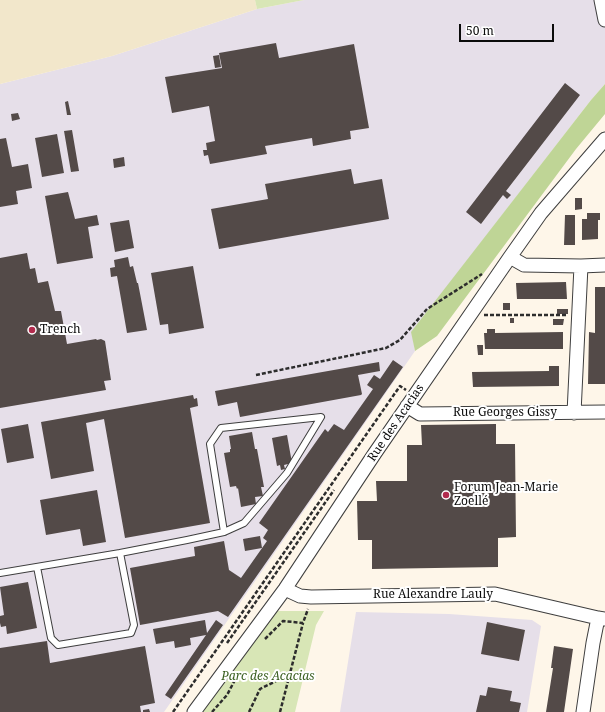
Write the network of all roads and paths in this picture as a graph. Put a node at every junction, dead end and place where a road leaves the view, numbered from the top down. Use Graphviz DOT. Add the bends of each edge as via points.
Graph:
graph roads {
  1 [pos="601,0"];
  2 [pos="605,20"];
  3 [pos="605,139"];
  4 [pos="508,260"];
  5 [pos="605,265"];
  6 [pos="581,266"];
  7 [pos="578,315"];
  8 [pos="470,316"];
  9 [pos="256,375"];
  10 [pos="408,383"];
  11 [pos="409,392"];
  12 [pos="401,393"];
  13 [pos="407,406"];
  14 [pos="605,412"];
  15 [pos="574,413"];
  16 [pos="337,485"];
  17 [pos="224,532"];
  18 [pos="120,553"];
  19 [pos="37,567"];
  20 [pos="0,573"];
  21 [pos="282,593"];
  22 [pos="311,597"];
  23 [pos="602,619"];
  24 [pos="303,623"];
  25 [pos="263,642"];
  26 [pos="223,650"];
  27 [pos="290,674"];
  28 [pos="237,676"];
  29 [pos="173,712"];
  30 [pos="194,712"];
  31 [pos="212,712"];
  32 [pos="249,712"];
  33 [pos="280,712"];
  34 [pos="583,712"];
  1 -- 2 [label="street"];
  3 -- 4 [label="street, Rue des Acacias" via="541,213"];
  4 -- 6 [label="street" via="524,265"];
  4 -- 8 [label="street, Rue des Acacias"];
  4 -- 9 [label="path" via="427,308 400,340 386,348"];
  5 -- 6 [label="street"];
  6 -- 7 [label="street"];
  7 -- 8 [label="path"];
  7 -- 15 [label="street"];
  8 -- 11 [label="street, Rue des Acacias"];
  10 -- 11 [label="path"];
  11 -- 12 [label="path"];
  11 -- 13 [label="street, Rue des Acacias"];
  11 -- 29 [label="path" via="400,386"];
  13 -- 15 [label="street, Rue Georges Gissy" via="420,414"];
  13 -- 21 [label="street, Rue des Acacias"];
  14 -- 15 [label="street, Rue Georges Gissy"];
  16 -- 26 [label="path"];
  17 -- 17 [label="lane" via="244,523 287,473 321,417 221,428 210,444"];
  17 -- 18 [label="lane"];
  18 -- 19 [label="lane"];
  18 -- 19 [label="lane" via="134,625 131,632 58,645 51,638"];
  19 -- 20 [label="lane"];
  21 -- 22 [label="street, Rue Alexandre Lauly"];
  21 -- 30 [label="street, Rue des Acacias"];
  22 -- 23 [label="street, Rue Alexandre Lauly" via="495,594"];
  22 -- 24 [label="path"];
  23 -- 34 [label="street" via="593,643"];
  24 -- 25 [label="path" via="283,621"];
  24 -- 27 [label="path"];
  27 -- 32 [label="path" via="260,689"];
  27 -- 33 [label="path"];
  28 -- 31 [label="path" via="227,695"];
}
